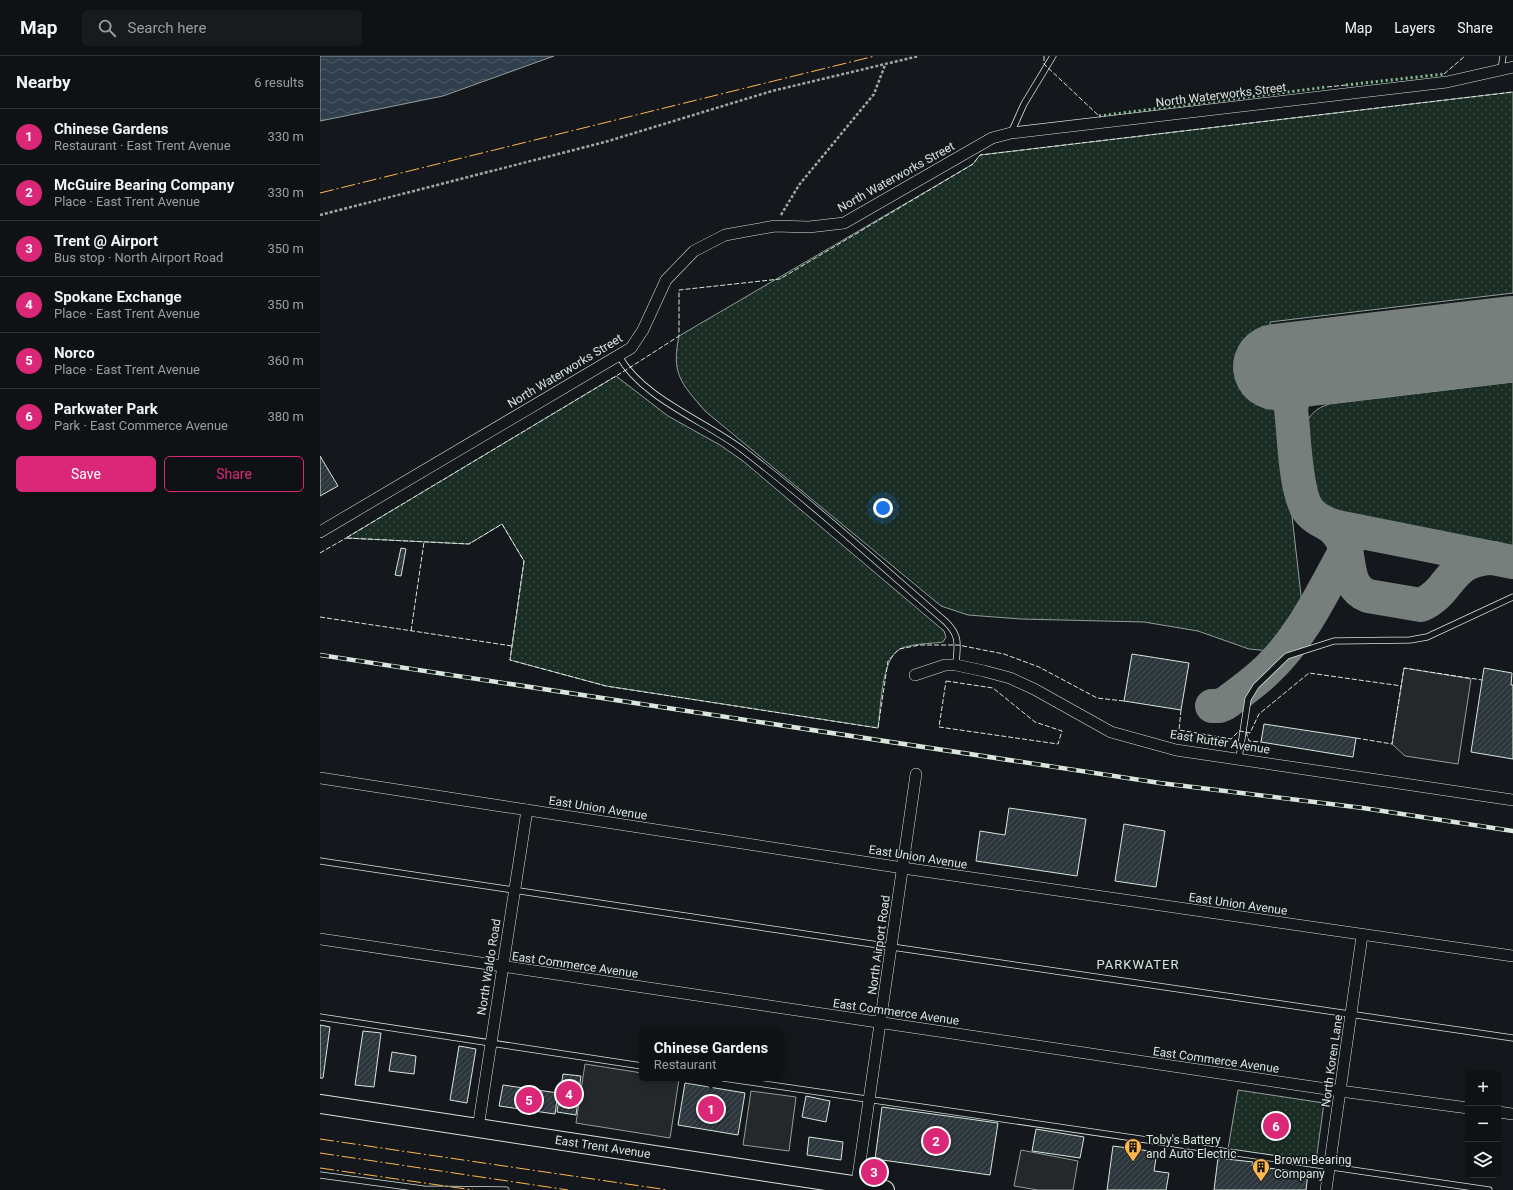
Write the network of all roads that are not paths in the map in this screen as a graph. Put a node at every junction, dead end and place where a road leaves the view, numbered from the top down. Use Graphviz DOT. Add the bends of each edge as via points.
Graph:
graph roads {
  1 [pos="1053,56"];
  2 [pos="1503,56"];
  3 [pos="1513,68"];
  4 [pos="1501,70"];
  5 [pos="1011,132"];
  6 [pos="618,356"];
  7 [pos="320,532"];
  8 [pos="1513,597"];
  9 [pos="956,665"];
  10 [pos="915,674"];
  11 [pos="1239,758"];
  12 [pos="916,774"];
  13 [pos="320,778"];
  14 [pos="1513,800"];
  15 [pos="527,810"];
  16 [pos="320,861"];
  17 [pos="903,868"];
  18 [pos="514,891"];
  19 [pos="1362,936"];
  20 [pos="320,939"];
  21 [pos="892,947"];
  22 [pos="1513,956"];
  23 [pos="502,967"];
  24 [pos="1351,1014"];
  25 [pos="320,1017"];
  26 [pos="880,1023"];
  27 [pos="1513,1038"];
  28 [pos="491,1043"];
  29 [pos="639,1066"];
  30 [pos="743,1081"];
  31 [pos="1340,1091"];
  32 [pos="869,1100"];
  33 [pos="320,1104"];
  34 [pos="1465,1108"];
  35 [pos="1501,1112"];
  36 [pos="1513,1114"];
  37 [pos="478,1128"];
  38 [pos="1330,1166"];
  39 [pos="320,1175"];
  40 [pos="856,1188"];
  41 [pos="506,1190"];
  42 [pos="885,1190"];
  43 [pos="1326,1190"];
  44 [pos="1488,1190"];
  1 -- 5 [label="lane" via="1024,104"];
  2 -- 4 [label="lane"];
  3 -- 4 [label="street, North Waterworks Street"];
  4 -- 5 [label="street, North Waterworks Street" via="1447,82"];
  5 -- 6 [label="street, North Waterworks Street" via="992,138 844,223 809,227 775,226 725,235 694,251 666,280 631,348"];
  6 -- 7 [label="street, North Waterworks Street"];
  6 -- 9 [label="lane" via="626,370 666,401 752,457 946,622 955,632 958,641"];
  8 -- 11 [label="lane" via="1427,637 1410,640 1334,641 1287,656 1256,686 1248,699"];
  9 -- 10 [label="street, East Rutter Avenue" via="933,668"];
  9 -- 11 [label="street, East Rutter Avenue" via="1010,678 1111,732 1176,750"];
  11 -- 14 [label="street, East Rutter Avenue"];
  12 -- 17 [label="street, North Airport Road"];
  13 -- 15 [label="street, East Union Avenue"];
  15 -- 17 [label="street, East Union Avenue"];
  15 -- 18 [label="street, North Waldo Road"];
  16 -- 18 [label="lane"];
  17 -- 19 [label="street, East Union Avenue"];
  17 -- 21 [label="street, North Airport Road"];
  18 -- 21 [label="lane"];
  18 -- 23 [label="street, North Waldo Road"];
  19 -- 22 [label="street, East Union Avenue"];
  19 -- 24 [label="street, North Koren Lane"];
  20 -- 23 [label="street, East Commerce Avenue"];
  21 -- 24 [label="lane"];
  21 -- 26 [label="street, North Airport Road"];
  23 -- 26 [label="street, East Commerce Avenue"];
  23 -- 28 [label="street, North Waldo Road"];
  24 -- 27 [label="lane"];
  24 -- 31 [label="street, North Koren Lane"];
  25 -- 28 [label="lane"];
  26 -- 31 [label="street, East Commerce Avenue"];
  26 -- 32 [label="street, North Airport Road"];
  28 -- 29 [label="lane"];
  28 -- 37 [label="street, North Waldo Road"];
  30 -- 32 [label="lane"];
  31 -- 34 [label="street, East Commerce Avenue"];
  31 -- 38 [label="street, North Koren Lane"];
  32 -- 38 [label="lane"];
  32 -- 40 [label="street, North Airport Road"];
  33 -- 37 [label="main road, East Trent Avenue"];
  35 -- 36 [label="street"];
  37 -- 40 [label="main road, East Trent Avenue"];
  38 -- 43 [label="street, North Koren Lane"];
  38 -- 44 [label="lane"];
  39 -- 41 [label="lane" via="423,1189"];
  40 -- 42 [label="main road, East Trent Avenue"];
}
